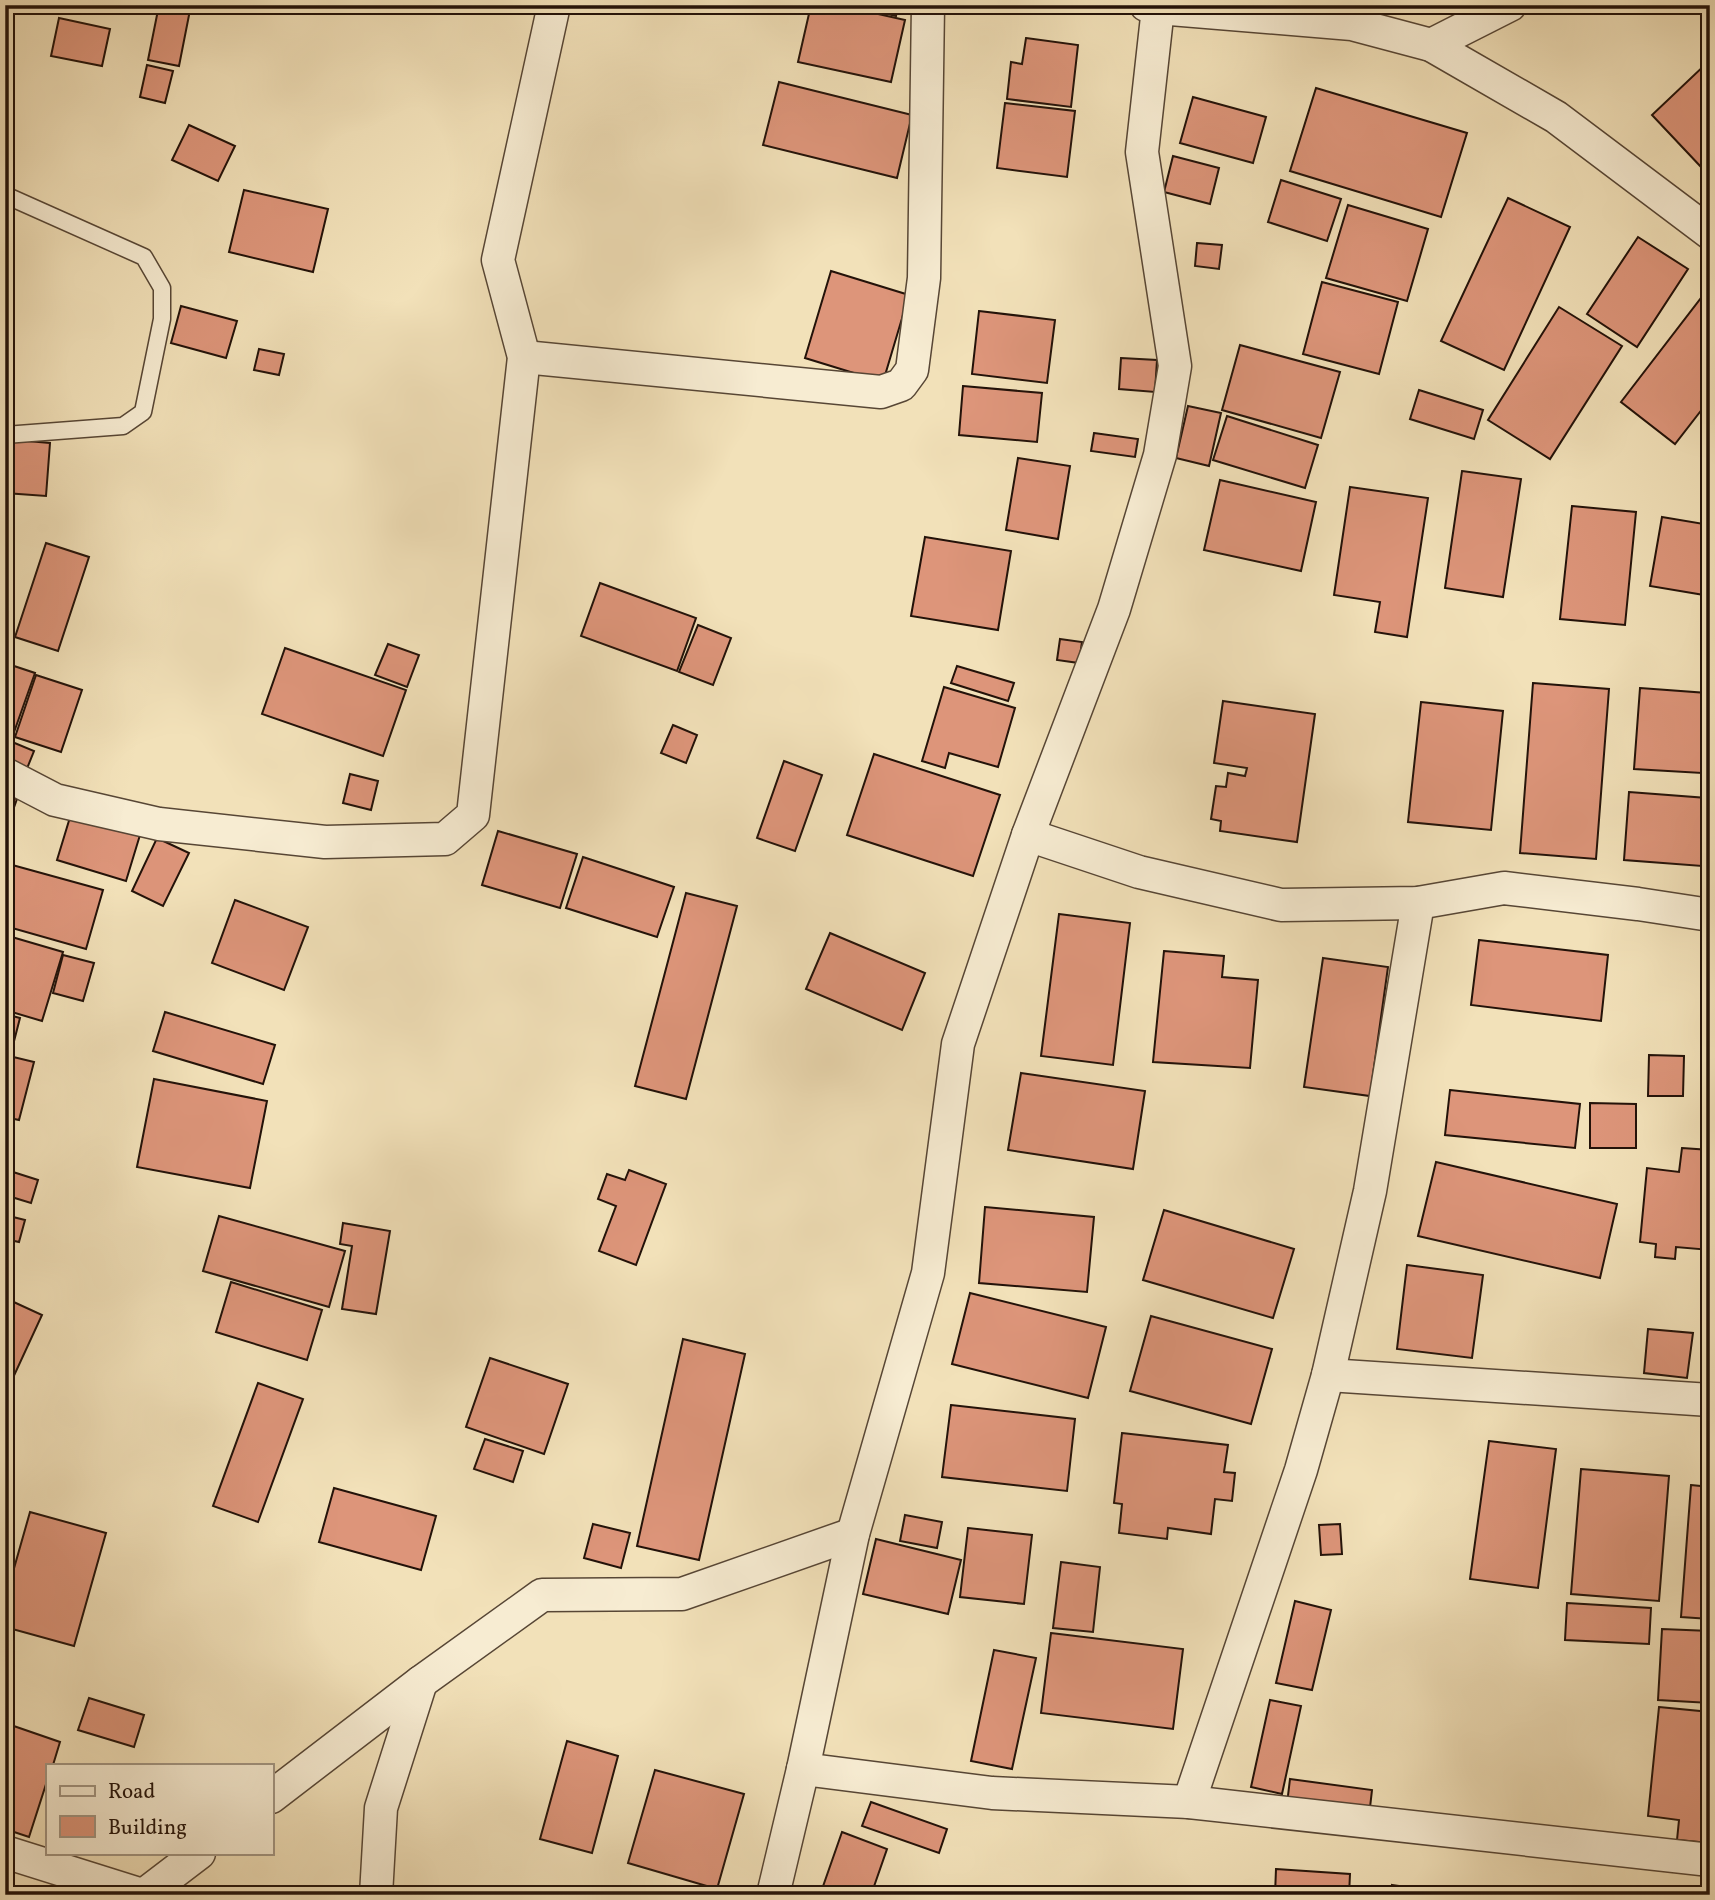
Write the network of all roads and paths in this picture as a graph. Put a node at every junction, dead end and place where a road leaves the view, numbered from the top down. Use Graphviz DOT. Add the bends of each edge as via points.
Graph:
graph roads {
  1 [pos="554,5"];
  2 [pos="928,5"];
  3 [pos="1510,5"];
  4 [pos="1152,7"];
  5 [pos="1246,10"];
  6 [pos="1430,45"];
  7 [pos="5,195"];
  8 [pos="1710,233"];
  9 [pos="524,357"];
  10 [pos="5,435"];
  11 [pos="5,774"];
  12 [pos="1028,835"];
  13 [pos="1418,903"];
  14 [pos="1710,915"];
  15 [pos="1328,1375"];
  16 [pos="1710,1400"];
  17 [pos="853,1534"];
  18 [pos="421,1682"];
  19 [pos="803,1769"];
  20 [pos="273,1795"];
  21 [pos="1189,1802"];
  22 [pos="5,1852"];
  23 [pos="198,1854"];
  24 [pos="1710,1860"];
  25 [pos="143,1895"];
  26 [pos="376,1895"];
  27 [pos="773,1895"];
  1 -- 9 [label="street" via="498,260"];
  2 -- 9 [label="street" via="924,278 912,370 901,385 881,391"];
  3 -- 6 [label="street"];
  4 -- 5 [label="street"];
  4 -- 12 [label="street" via="1142,152 1175,366 1160,455 1114,609"];
  5 -- 6 [label="street" via="1352,24"];
  6 -- 8 [label="street" via="1556,117"];
  7 -- 10 [label="lane" via="144,257 162,288 162,319 143,412 123,426"];
  9 -- 11 [label="street" via="473,815 445,839 325,842 159,824 55,800"];
  12 -- 13 [label="street" via="1139,872 1281,905"];
  12 -- 17 [label="street" via="957,1044 928,1273"];
  13 -- 14 [label="street" via="1504,888"];
  13 -- 15 [label="street" via="1370,1191"];
  15 -- 16 [label="street"];
  15 -- 21 [label="street" via="1301,1470"];
  17 -- 18 [label="street" via="682,1594 542,1595"];
  17 -- 19 [label="street"];
  18 -- 20 [label="street"];
  18 -- 26 [label="street" via="381,1808"];
  19 -- 21 [label="street" via="992,1793"];
  19 -- 27 [label="street"];
  21 -- 24 [label="street"];
  22 -- 25 [label="street"];
  23 -- 25 [label="street"];
}
